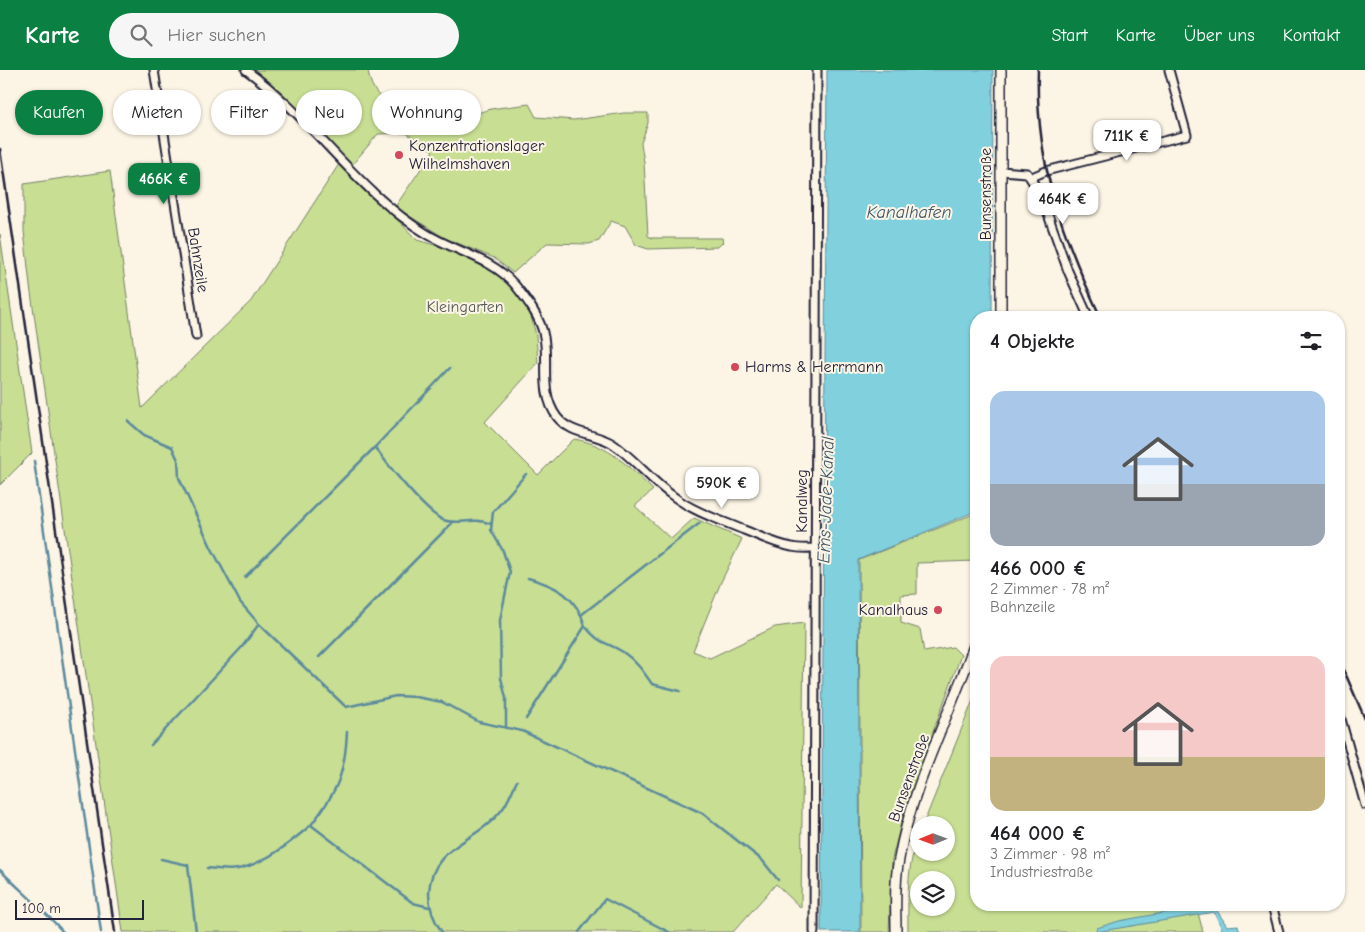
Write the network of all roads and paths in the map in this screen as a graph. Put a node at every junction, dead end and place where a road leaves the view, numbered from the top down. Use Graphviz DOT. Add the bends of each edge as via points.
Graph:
graph roads {
  1 [pos="154,70"];
  2 [pos="246,70"];
  3 [pos="818,70"];
  4 [pos="1001,70"];
  5 [pos="1170,70"];
  6 [pos="1001,171"];
  7 [pos="1032,177"];
  8 [pos="1001,311"];
  9 [pos="1086,311"];
  10 [pos="196,336"];
  11 [pos="816,548"];
  12 [pos="970,658"];
  13 [pos="1345,733"];
  14 [pos="1365,805"];
  15 [pos="1273,911"];
  16 [pos="814,932"];
  17 [pos="896,932"];
  18 [pos="1278,932"];
  1 -- 10 [label="street, Bahnzeile"];
  2 -- 11 [label="street" via="275,93 365,183 413,225 440,242 491,265 514,284 540,324 545,345 546,389 552,408 564,424 614,445 673,496 701,512 784,546"];
  3 -- 11 [label="street, Kanalweg"];
  4 -- 6 [label="street, Bunsenstraße"];
  5 -- 7 [label="street" via="1187,135"];
  6 -- 7 [label="street" via="1021,171"];
  6 -- 8 [label="street, Bunsenstraße"];
  7 -- 9 [label="street"];
  11 -- 16 [label="street, Kanalweg"];
  12 -- 17 [label="street, Bunsenstraße" via="903,840 898,862"];
  13 -- 14 [label="street"];
  15 -- 18 [label="street"];
}
